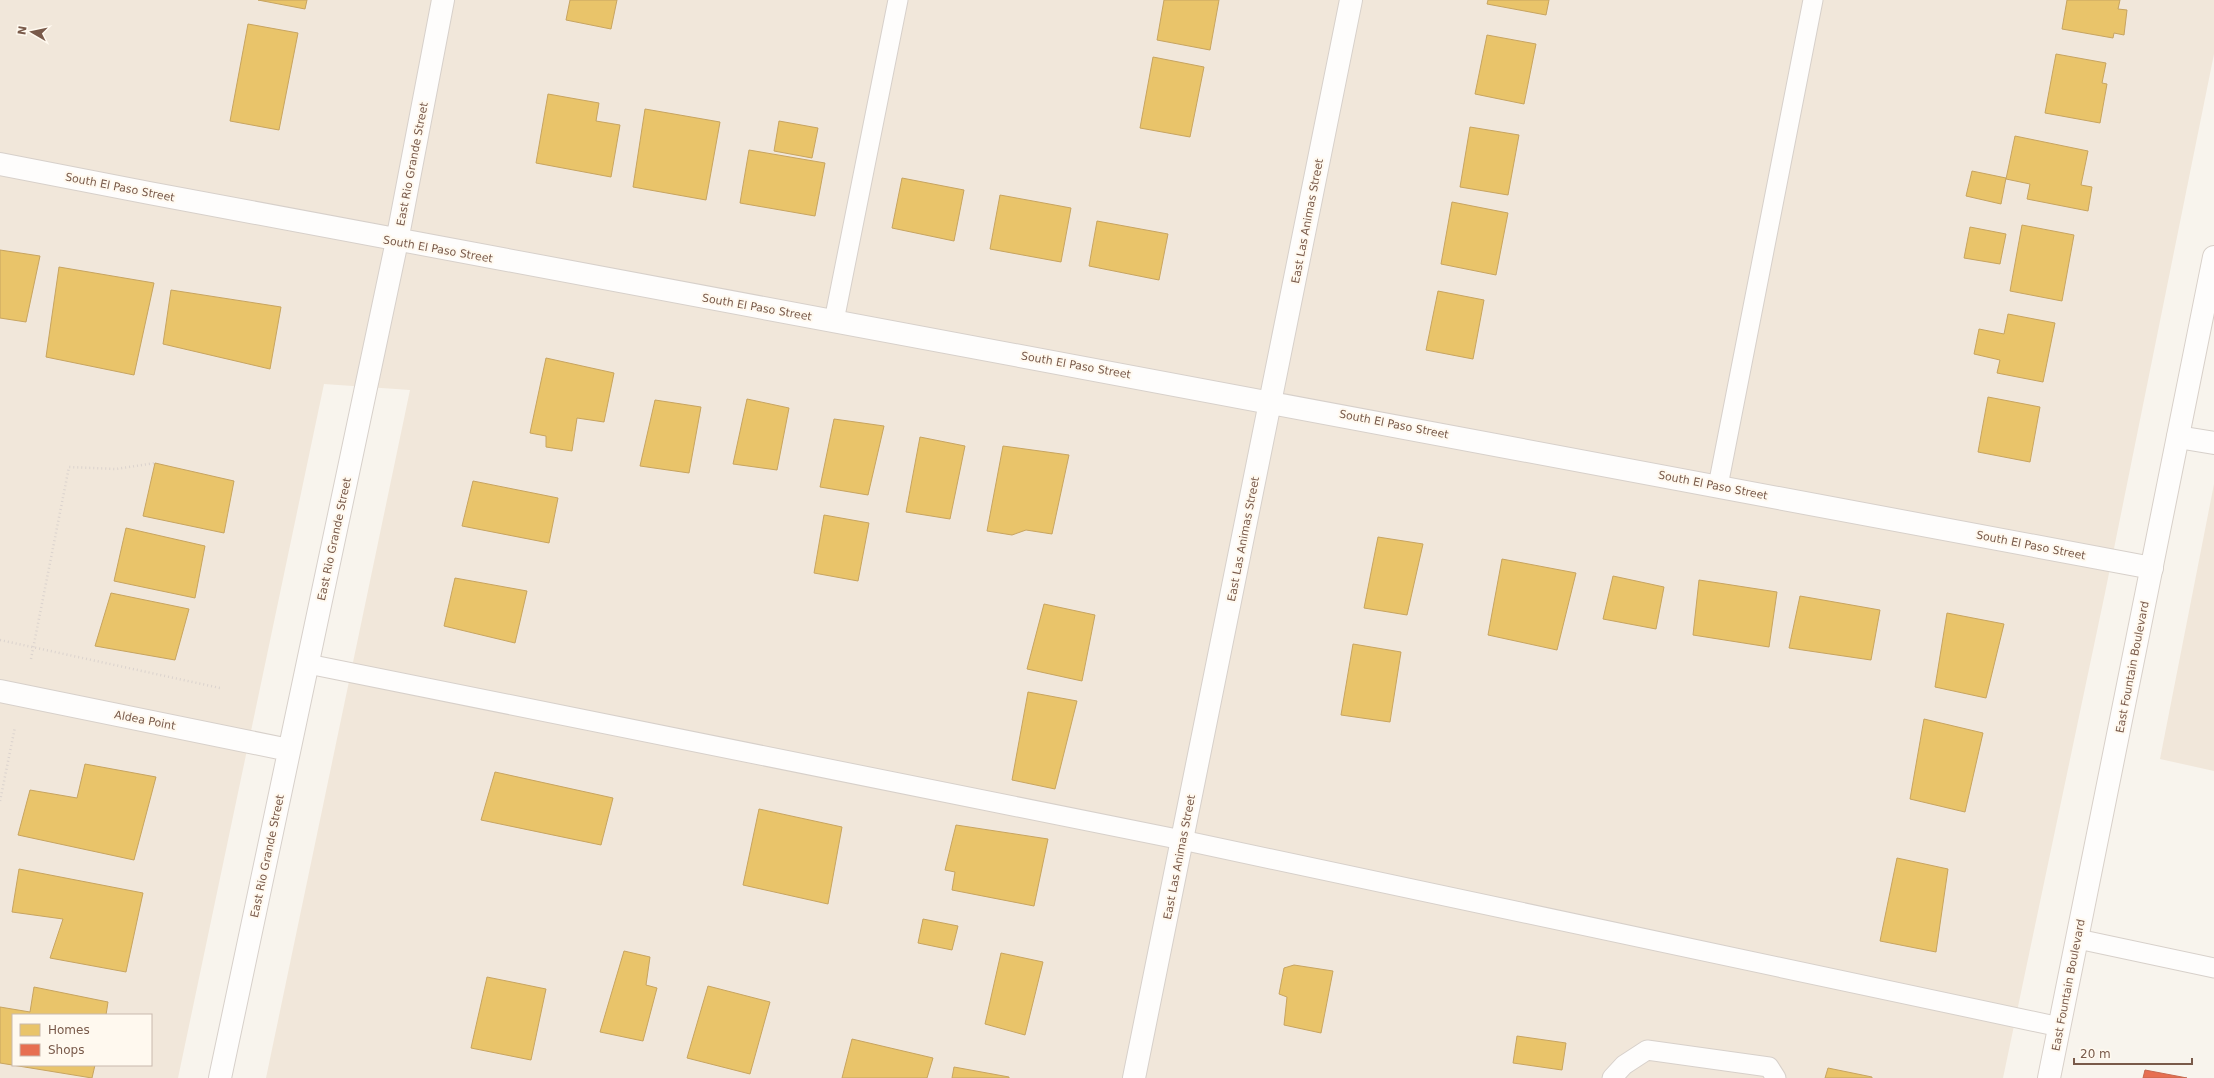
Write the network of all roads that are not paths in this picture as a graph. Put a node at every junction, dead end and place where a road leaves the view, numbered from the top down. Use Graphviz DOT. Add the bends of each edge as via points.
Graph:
graph roads {
  1 [pos="443,0"];
  2 [pos="898,0"];
  3 [pos="1351,0"];
  4 [pos="1813,0"];
  5 [pos="0,164"];
  6 [pos="397,241"];
  7 [pos="2214,257"];
  8 [pos="834,321"];
  9 [pos="1271,401"];
  10 [pos="2178,437"];
  11 [pos="2214,443"];
  12 [pos="1718,486"];
  13 [pos="2152,568"];
  14 [pos="308,664"];
  15 [pos="0,691"];
  16 [pos="289,750"];
  17 [pos="1182,840"];
  18 [pos="2078,939"];
  19 [pos="2214,968"];
  20 [pos="2060,1027"];
  21 [pos="220,1078"];
  22 [pos="1134,1078"];
  23 [pos="1612,1078"];
  24 [pos="1776,1078"];
  25 [pos="2049,1078"];
  1 -- 6 [label="street, East Rio Grande Street"];
  2 -- 8 [label="lane"];
  3 -- 9 [label="street, East Las Animas Street"];
  4 -- 12 [label="lane"];
  5 -- 6 [label="street, South El Paso Street"];
  6 -- 8 [label="street, South El Paso Street"];
  6 -- 14 [label="street, East Rio Grande Street"];
  7 -- 10 [label="street, East Fountain Boulevard"];
  8 -- 9 [label="street, South El Paso Street"];
  9 -- 12 [label="street, South El Paso Street"];
  9 -- 17 [label="street, East Las Animas Street"];
  10 -- 11 [label="street"];
  10 -- 13 [label="street, East Fountain Boulevard"];
  12 -- 13 [label="street, South El Paso Street"];
  13 -- 18 [label="street, East Fountain Boulevard"];
  14 -- 16 [label="street, East Rio Grande Street"];
  14 -- 17 [label="lane"];
  15 -- 16 [label="street, Aldea Point"];
  16 -- 21 [label="street, East Rio Grande Street"];
  17 -- 20 [label="lane"];
  17 -- 22 [label="street, East Las Animas Street"];
  18 -- 19 [label="lane"];
  18 -- 20 [label="street, East Fountain Boulevard"];
  20 -- 25 [label="street, East Fountain Boulevard"];
  23 -- 24 [label="lane" via="1624,1065 1647,1050 1769,1067"];
}
